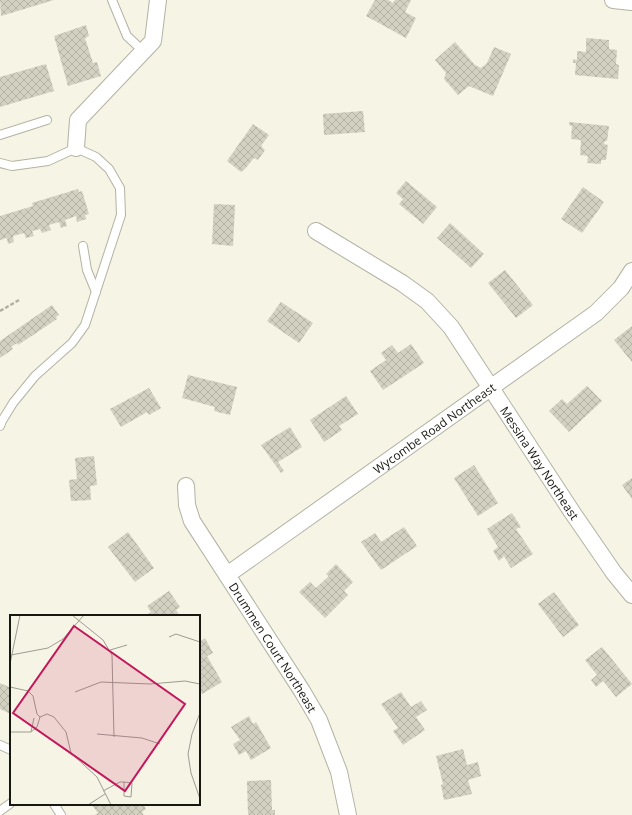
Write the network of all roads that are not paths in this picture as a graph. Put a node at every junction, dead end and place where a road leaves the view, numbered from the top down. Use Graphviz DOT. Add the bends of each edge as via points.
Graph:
graph roads {
  1 [pos="112,0"];
  2 [pos="158,0"];
  3 [pos="613,0"];
  4 [pos="632,2"];
  5 [pos="143,51"];
  6 [pos="46,120"];
  7 [pos="0,135"];
  8 [pos="76,148"];
  9 [pos="0,163"];
  10 [pos="316,231"];
  11 [pos="83,246"];
  12 [pos="632,271"];
  13 [pos="96,292"];
  14 [pos="492,387"];
  15 [pos="0,426"];
  16 [pos="186,486"];
  17 [pos="227,576"];
  18 [pos="632,595"];
  19 [pos="0,745"];
  20 [pos="10,750"];
  21 [pos="10,804"];
  22 [pos="55,805"];
  23 [pos="0,811"];
  24 [pos="61,815"];
  25 [pos="348,815"];
  1 -- 5 [label="lane" via="127,36"];
  2 -- 5 [label="street" via="153,41"];
  3 -- 4 [label="street"];
  5 -- 8 [label="street" via="78,120"];
  6 -- 7 [label="lane"];
  8 -- 9 [label="lane" via="48,160 12,166"];
  8 -- 13 [label="lane" via="96,157 109,169 120,188 121,215"];
  10 -- 14 [label="street, Messina Way Northeast" via="427,301 452,327"];
  11 -- 13 [label="lane"];
  12 -- 14 [label="street, Wycombe Road Northeast" via="596,313"];
  13 -- 15 [label="lane" via="85,325 72,343 35,376 13,403"];
  14 -- 17 [label="street, Wycombe Road Northeast"];
  14 -- 18 [label="street, Messina Way Northeast" via="572,512"];
  16 -- 17 [label="street, Drummen Court Northeast" via="187,504 192,521"];
  17 -- 25 [label="street, Drummen Court Northeast" via="319,720 339,772"];
  19 -- 20 [label="lane"];
  21 -- 23 [label="lane"];
  22 -- 24 [label="lane"];
}
